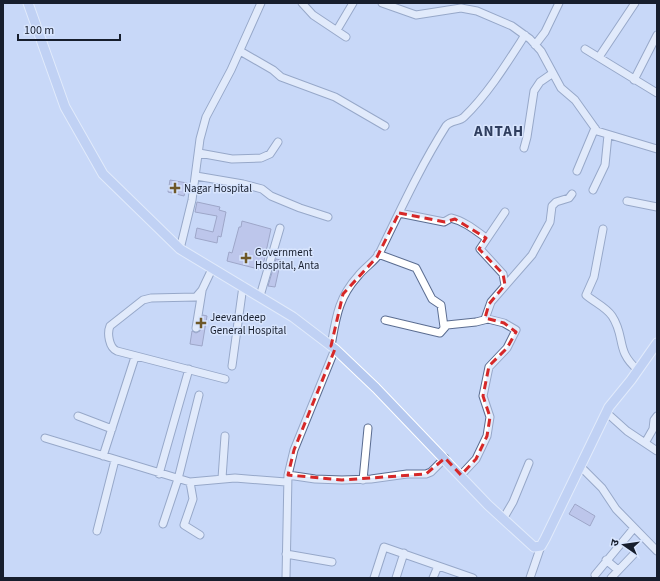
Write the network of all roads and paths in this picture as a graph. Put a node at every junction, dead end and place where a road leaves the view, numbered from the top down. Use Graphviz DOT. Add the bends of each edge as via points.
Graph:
graph roads {
  1 [pos="28,3"];
  2 [pos="261,3"];
  3 [pos="302,3"];
  4 [pos="353,3"];
  5 [pos="382,3"];
  6 [pos="473,3"];
  7 [pos="559,3"];
  8 [pos="634,3"];
  9 [pos="477,11"];
  10 [pos="337,30"];
  11 [pos="525,35"];
  12 [pos="657,35"];
  13 [pos="346,37"];
  14 [pos="535,45"];
  15 [pos="585,49"];
  16 [pos="240,51"];
  17 [pos="599,57"];
  18 [pos="553,73"];
  19 [pos="634,80"];
  20 [pos="657,94"];
  21 [pos="385,126"];
  22 [pos="595,128"];
  23 [pos="608,135"];
  24 [pos="278,142"];
  25 [pos="524,148"];
  26 [pos="657,149"];
  27 [pos="199,152"];
  28 [pos="577,171"];
  29 [pos="196,176"];
  30 [pos="593,190"];
  31 [pos="572,194"];
  32 [pos="627,201"];
  33 [pos="657,207"];
  34 [pos="505,212"];
  35 [pos="399,213"];
  36 [pos="328,217"];
  37 [pos="280,228"];
  38 [pos="603,229"];
  39 [pos="486,238"];
  40 [pos="180,249"];
  41 [pos="378,254"];
  42 [pos="212,269"];
  43 [pos="505,285"];
  44 [pos="243,286"];
  45 [pos="202,290"];
  46 [pos="260,296"];
  47 [pos="485,319"];
  48 [pos="385,320"];
  49 [pos="444,327"];
  50 [pos="196,328"];
  51 [pos="657,343"];
  52 [pos="333,347"];
  53 [pos="135,357"];
  54 [pos="232,366"];
  55 [pos="189,369"];
  56 [pos="638,370"];
  57 [pos="225,379"];
  58 [pos="199,395"];
  59 [pos="607,413"];
  60 [pos="78,416"];
  61 [pos="657,416"];
  62 [pos="368,428"];
  63 [pos="112,429"];
  64 [pos="225,436"];
  65 [pos="45,438"];
  66 [pos="645,443"];
  67 [pos="657,451"];
  68 [pos="103,456"];
  69 [pos="445,458"];
  70 [pos="115,460"];
  71 [pos="529,463"];
  72 [pos="580,466"];
  73 [pos="159,474"];
  74 [pos="461,475"];
  75 [pos="222,478"];
  76 [pos="287,478"];
  77 [pos="178,479"];
  78 [pos="362,480"];
  79 [pos="190,482"];
  80 [pos="503,519"];
  81 [pos="163,524"];
  82 [pos="634,528"];
  83 [pos="97,531"];
  84 [pos="200,535"];
  85 [pos="541,546"];
  86 [pos="657,551"];
  87 [pos="286,554"];
  88 [pos="404,554"];
  89 [pos="633,555"];
  90 [pos="606,560"];
  91 [pos="332,562"];
  92 [pos="438,566"];
  93 [pos="618,570"];
  94 [pos="595,575"];
  95 [pos="286,578"];
  96 [pos="374,578"];
  97 [pos="396,578"];
  98 [pos="433,578"];
  99 [pos="473,578"];
  100 [pos="530,578"];
  101 [pos="611,578"];
  1 -- 40 [label="main road" via="65,107 103,174"];
  2 -- 16 [label="street"];
  3 -- 10 [label="street" via="313,15"];
  4 -- 10 [label="street"];
  5 -- 9 [label="street" via="416,15 457,8"];
  6 -- 9 [label="street"];
  7 -- 14 [label="street" via="545,32"];
  8 -- 17 [label="street"];
  9 -- 11 [label="street" via="512,26"];
  10 -- 13 [label="street"];
  11 -- 14 [label="street"];
  11 -- 35 [label="street" via="504,67 464,117 449,122 446,126"];
  12 -- 19 [label="street"];
  14 -- 18 [label="street"];
  15 -- 17 [label="street"];
  16 -- 21 [label="street" via="273,70 280,77 335,97"];
  16 -- 27 [label="street" via="206,117"];
  17 -- 19 [label="street"];
  18 -- 22 [label="street" via="561,88 575,100"];
  18 -- 25 [label="street" via="540,82 534,91"];
  19 -- 20 [label="street"];
  22 -- 23 [label="street"];
  22 -- 28 [label="street"];
  23 -- 26 [label="street"];
  23 -- 30 [label="street" via="605,166"];
  24 -- 27 [label="street" via="270,154 261,158 232,159"];
  27 -- 29 [label="street"];
  29 -- 36 [label="street" via="262,189 271,196"];
  29 -- 40 [label="street"];
  31 -- 43 [label="street" via="568,199 556,202 552,206 550,222 532,255"];
  32 -- 33 [label="street"];
  34 -- 39 [label="street"];
  35 -- 39 [label="street" via="444,222 454,219 464,222"];
  35 -- 41 [label="street"];
  37 -- 46 [label="street"];
  38 -- 56 [label="street" via="594,277 586,295 613,317 626,359"];
  39 -- 43 [label="street" via="480,249 503,274"];
  40 -- 42 [label="main road"];
  41 -- 49 [label="street" via="416,268 432,299 441,305"];
  41 -- 52 [label="street" via="358,275 339,304"];
  42 -- 44 [label="main road"];
  42 -- 45 [label="street"];
  43 -- 47 [label="street" via="491,302"];
  44 -- 46 [label="main road"];
  44 -- 54 [label="street"];
  45 -- 50 [label="street"];
  45 -- 53 [label="street" via="193,298 151,298 142,301 110,326 112,348"];
  46 -- 52 [label="main road" via="298,320"];
  47 -- 49 [label="street"];
  47 -- 74 [label="street" via="504,323 516,332 507,348 488,368 483,396 490,414 487,436 476,459"];
  48 -- 49 [label="street" via="440,333"];
  51 -- 56 [label="main road"];
  52 -- 69 [label="main road"];
  52 -- 76 [label="street" via="294,450"];
  53 -- 55 [label="street"];
  53 -- 63 [label="street"];
  55 -- 57 [label="street"];
  55 -- 73 [label="street"];
  56 -- 59 [label="main road"];
  58 -- 77 [label="street"];
  59 -- 66 [label="street"];
  59 -- 72 [label="main road"];
  60 -- 63 [label="street"];
  61 -- 66 [label="street"];
  62 -- 78 [label="street"];
  63 -- 68 [label="street"];
  64 -- 75 [label="street"];
  65 -- 68 [label="street"];
  66 -- 67 [label="street"];
  68 -- 70 [label="street"];
  69 -- 74 [label="main road"];
  69 -- 78 [label="street" via="429,474 402,474"];
  70 -- 73 [label="street"];
  70 -- 83 [label="street"];
  71 -- 80 [label="street"];
  72 -- 82 [label="street" via="602,488"];
  72 -- 85 [label="main road"];
  73 -- 77 [label="street"];
  74 -- 80 [label="main road"];
  75 -- 76 [label="street"];
  75 -- 79 [label="street"];
  76 -- 78 [label="street"];
  76 -- 87 [label="street"];
  77 -- 79 [label="street"];
  77 -- 81 [label="street"];
  79 -- 84 [label="street" via="193,499 184,525"];
  80 -- 85 [label="main road" via="532,546"];
  82 -- 86 [label="street"];
  82 -- 90 [label="street"];
  85 -- 100 [label="street"];
  87 -- 91 [label="street"];
  87 -- 95 [label="street"];
  88 -- 92 [label="street"];
  88 -- 96 [label="street" via="383,547"];
  88 -- 97 [label="street"];
  89 -- 93 [label="street"];
  90 -- 93 [label="street"];
  90 -- 94 [label="street"];
  92 -- 98 [label="street"];
  92 -- 99 [label="street"];
  93 -- 101 [label="street"];
}
